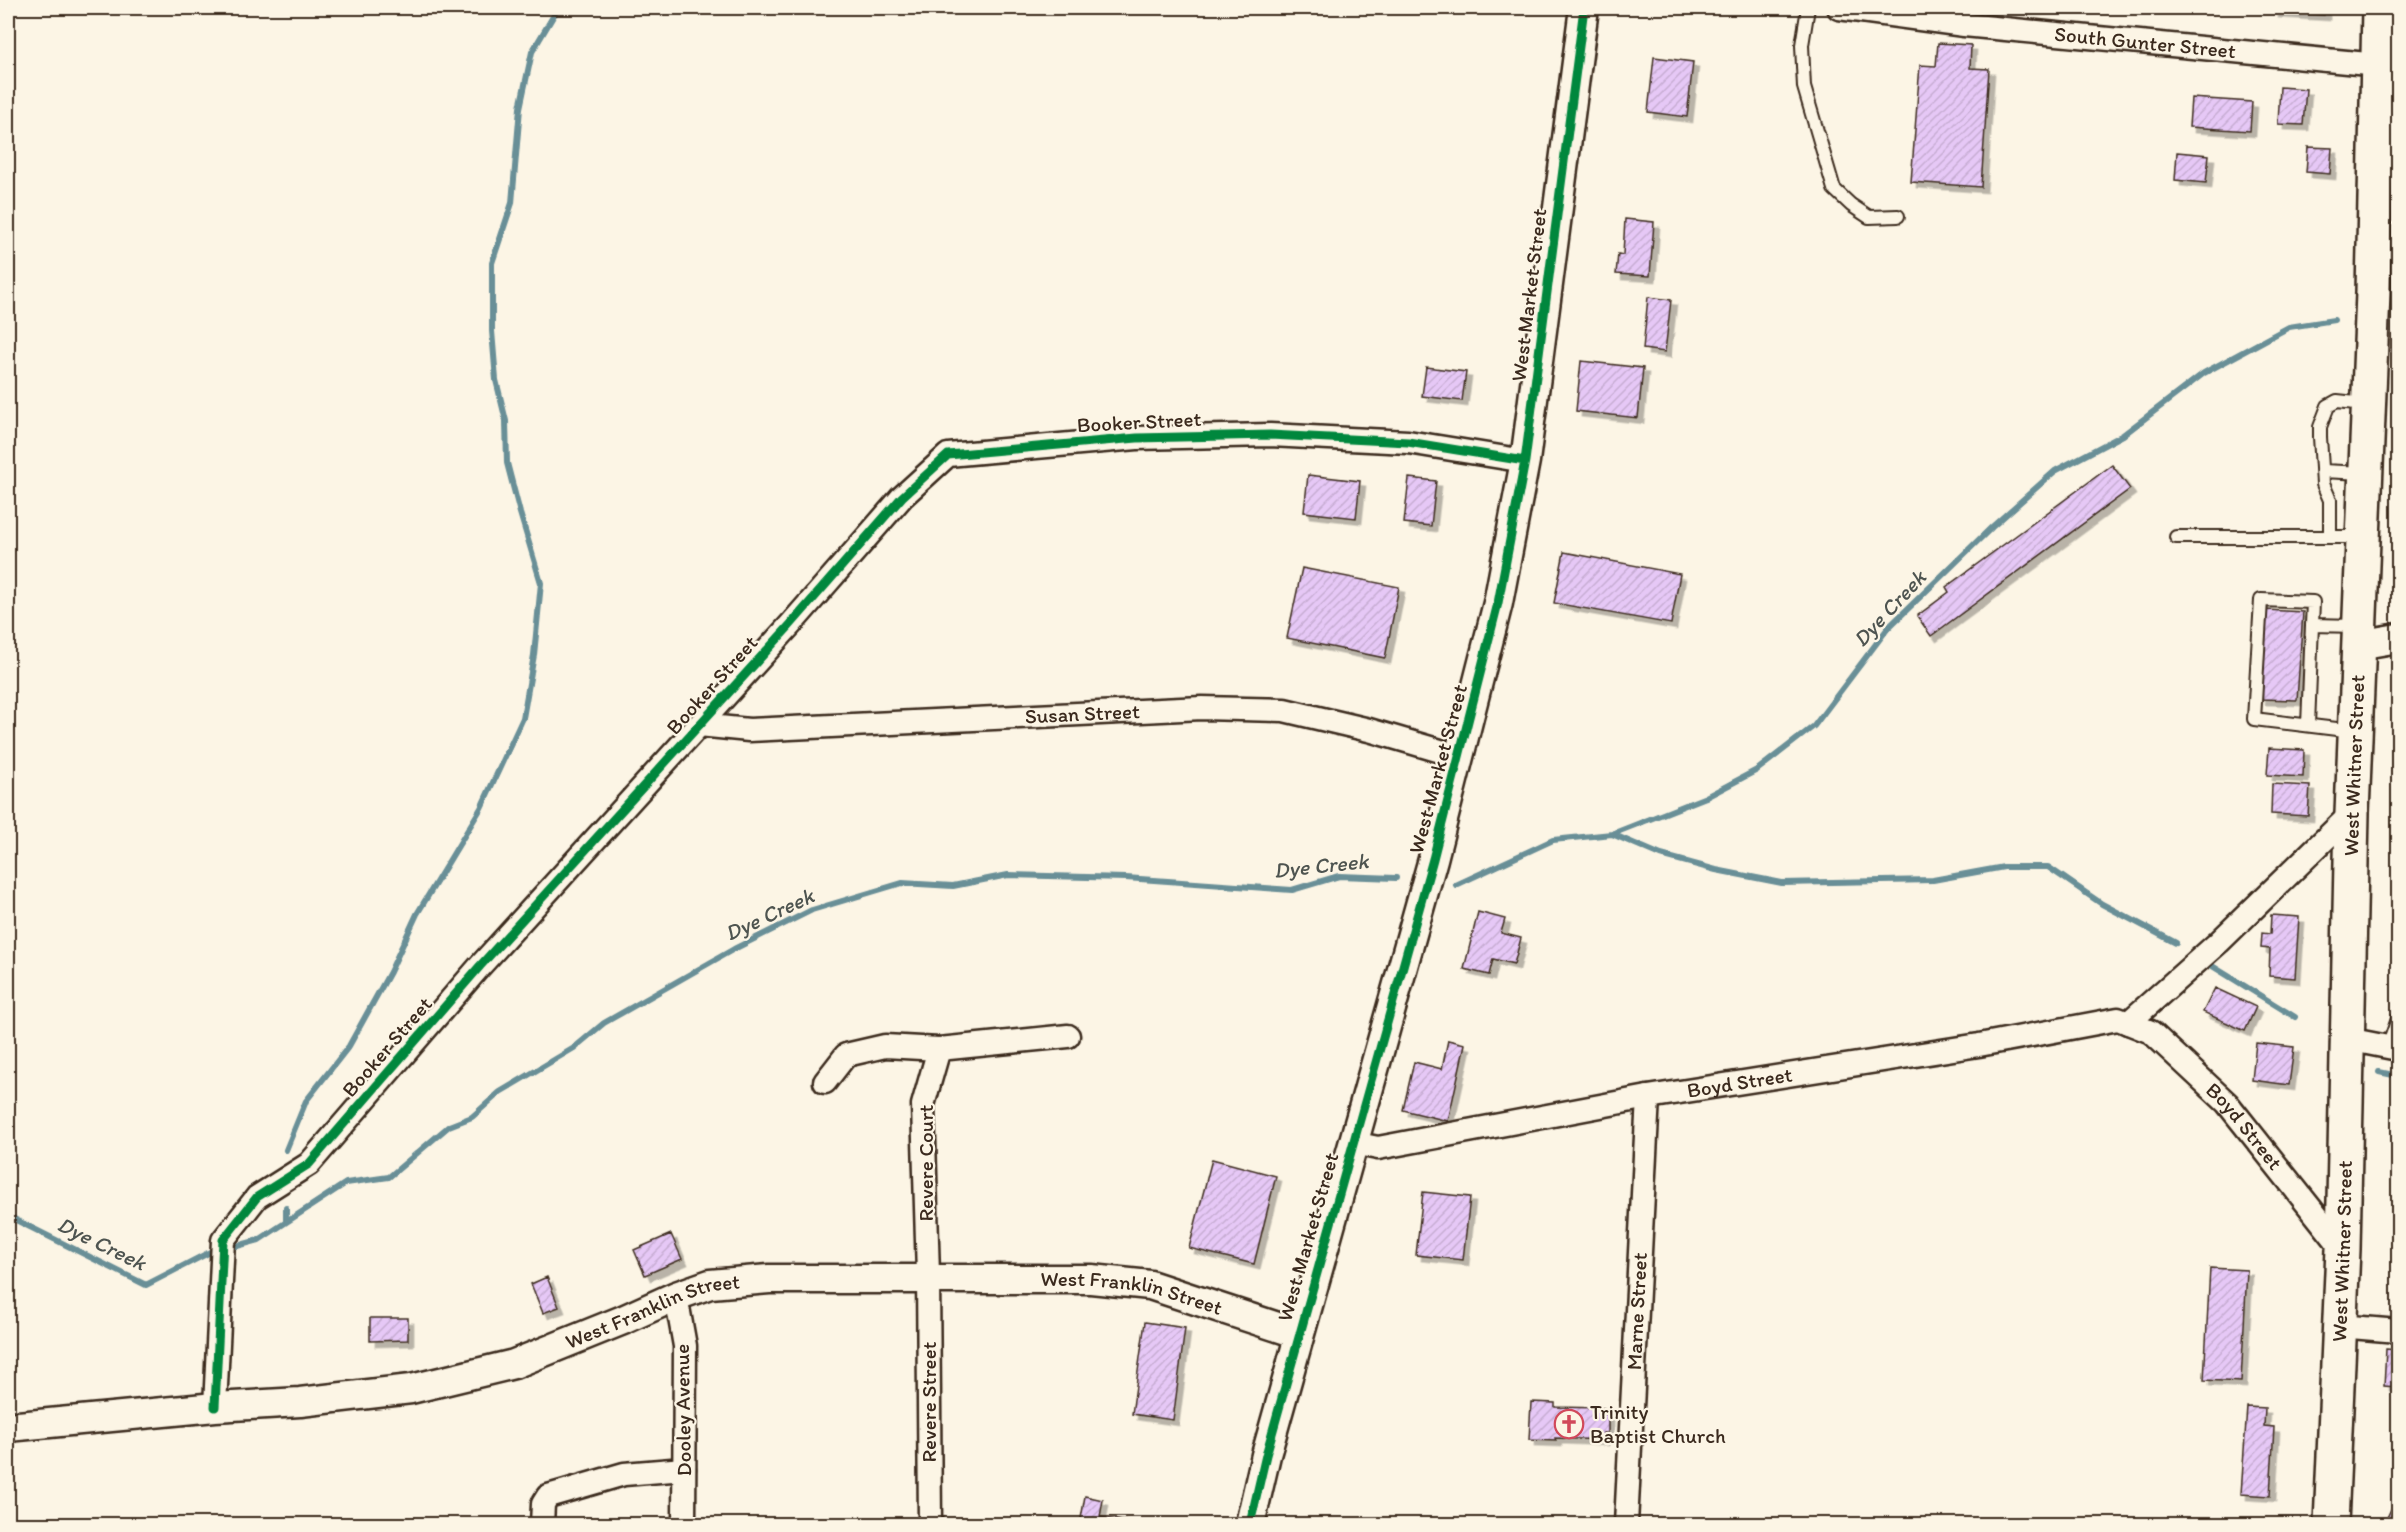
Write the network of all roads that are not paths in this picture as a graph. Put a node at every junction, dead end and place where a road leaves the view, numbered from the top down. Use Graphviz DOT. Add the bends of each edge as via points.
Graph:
graph roads {
  1 [pos="1584,8"];
  2 [pos="1808,8"];
  3 [pos="1839,8"];
  4 [pos="2379,8"];
  5 [pos="2383,66"];
  6 [pos="1898,216"];
  7 [pos="2367,404"];
  8 [pos="1526,461"];
  9 [pos="2322,471"];
  10 [pos="2365,474"];
  11 [pos="2176,537"];
  12 [pos="2330,537"];
  13 [pos="2362,537"];
  14 [pos="2308,634"];
  15 [pos="2358,635"];
  16 [pos="2398,638"];
  17 [pos="699,725"];
  18 [pos="2308,725"];
  19 [pos="2355,732"];
  20 [pos="1461,757"];
  21 [pos="2352,813"];
  22 [pos="2398,1019"];
  23 [pos="2128,1023"];
  24 [pos="1068,1036"];
  25 [pos="2347,1039"];
  26 [pos="2393,1048"];
  27 [pos="939,1049"];
  28 [pos="825,1082"];
  29 [pos="1648,1097"];
  30 [pos="1353,1143"];
  31 [pos="2343,1249"];
  32 [pos="928,1279"];
  33 [pos="676,1296"];
  34 [pos="2339,1326"];
  35 [pos="2398,1331"];
  36 [pos="1299,1334"];
  37 [pos="214,1407"];
  38 [pos="8,1427"];
  39 [pos="684,1469"];
  40 [pos="543,1524"];
  41 [pos="684,1524"];
  42 [pos="930,1524"];
  43 [pos="1250,1524"];
  44 [pos="1626,1524"];
  45 [pos="2331,1524"];
  1 -- 8 [label="street, West Market Street"];
  2 -- 6 [label="lane" via="1802,45 1804,87 1834,189 1869,217"];
  3 -- 5 [label="street, South Gunter Street" via="1964,25"];
  4 -- 5 [label="main road, West Whitner Street"];
  5 -- 7 [label="main road, West Whitner Street"];
  7 -- 9 [label="lane" via="2337,401 2328,406 2320,427"];
  7 -- 10 [label="main road, West Whitner Street"];
  8 -- 17 [label="street, Booker Street" via="1408,442 1270,435 1137,438 948,455 902,497"];
  8 -- 20 [label="street, West Market Street" via="1498,603"];
  9 -- 10 [label="lane"];
  9 -- 12 [label="lane" via="2330,500"];
  10 -- 13 [label="main road, West Whitner Street"];
  11 -- 12 [label="lane"];
  12 -- 13 [label="lane"];
  13 -- 15 [label="main road, West Whitner Street"];
  14 -- 15 [label="lane"];
  14 -- 18 [label="lane"];
  14 -- 18 [label="lane" via="2313,602 2261,600 2254,719"];
  15 -- 16 [label="street"];
  15 -- 19 [label="main road, West Whitner Street"];
  17 -- 20 [label="street, Susan Street" via="749,730 1202,708 1284,710"];
  17 -- 37 [label="street, Booker Street" via="480,966 309,1164 257,1197 222,1240"];
  18 -- 19 [label="lane"];
  19 -- 21 [label="main road, West Whitner Street"];
  20 -- 30 [label="street, West Market Street"];
  21 -- 23 [label="street" via="2219,942"];
  21 -- 25 [label="main road, West Whitner Street"];
  22 -- 26 [label="lane"];
  23 -- 29 [label="street, Boyd Street" via="2118,1019"];
  23 -- 31 [label="street, Boyd Street" via="2151,1032 2227,1103"];
  24 -- 27 [label="street"];
  25 -- 26 [label="street"];
  25 -- 31 [label="main road, West Whitner Street"];
  27 -- 28 [label="street" via="885,1046 846,1055"];
  27 -- 32 [label="street, Revere Court" via="923,1105"];
  29 -- 30 [label="street, Boyd Street" via="1378,1148"];
  29 -- 44 [label="street, Marne Street"];
  30 -- 36 [label="street, West Market Street"];
  31 -- 34 [label="main road, West Whitner Street"];
  32 -- 33 [label="street, West Franklin Street" via="769,1279 710,1284"];
  32 -- 36 [label="street, West Franklin Street" via="1091,1279 1150,1285"];
  32 -- 42 [label="street, Revere Street"];
  33 -- 37 [label="street, West Franklin Street" via="514,1364 411,1389"];
  33 -- 39 [label="street, Dooley Avenue" via="685,1346"];
  34 -- 35 [label="street"];
  34 -- 45 [label="main road, West Whitner Street"];
  36 -- 43 [label="street, West Market Street"];
  37 -- 38 [label="street, West Franklin Street"];
  39 -- 40 [label="street" via="624,1474 548,1496 543,1504"];
  39 -- 41 [label="street, Dooley Avenue"];
}
